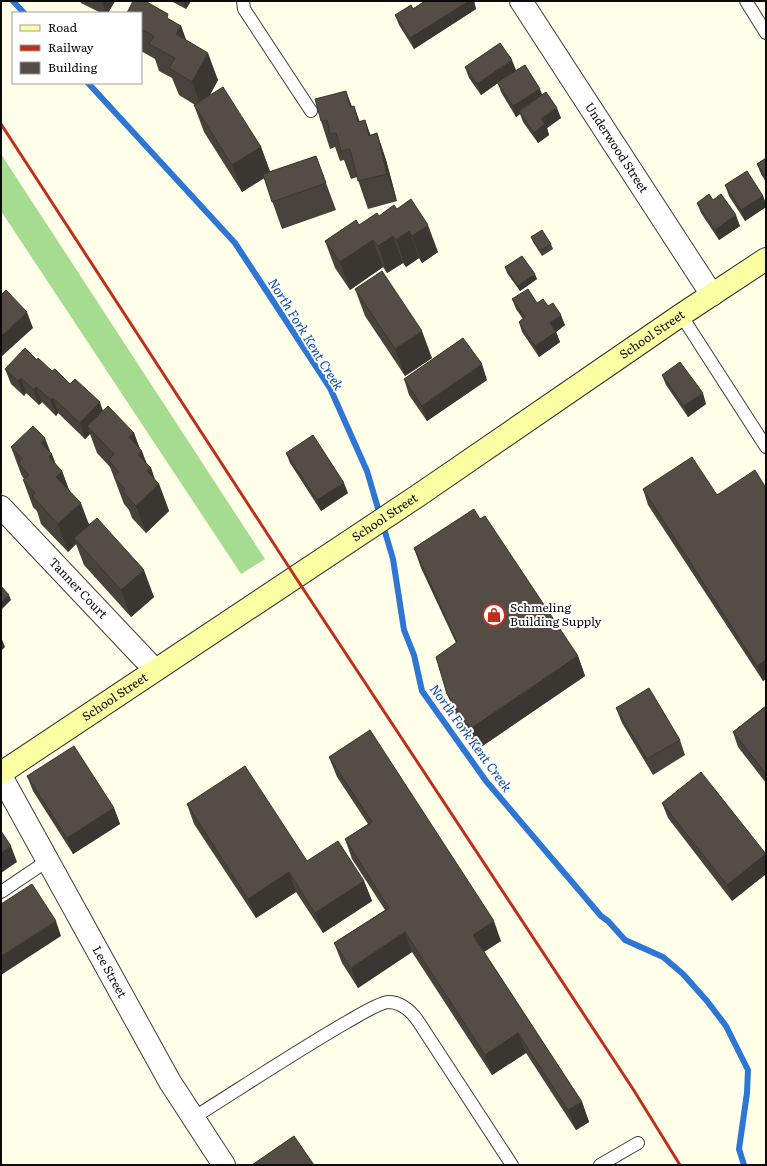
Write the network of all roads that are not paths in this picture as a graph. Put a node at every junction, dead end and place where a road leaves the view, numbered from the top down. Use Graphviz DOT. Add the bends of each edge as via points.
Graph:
graph roads {
  1 [pos="243,1"];
  2 [pos="521,1"];
  3 [pos="746,1"];
  4 [pos="766,33"];
  5 [pos="311,111"];
  6 [pos="766,258"];
  7 [pos="712,294"];
  8 [pos="681,315"];
  9 [pos="766,447"];
  10 [pos="1,507"];
  11 [pos="155,670"];
  12 [pos="1,773"];
  13 [pos="1,776"];
  14 [pos="47,861"];
  15 [pos="1,892"];
  16 [pos="193,1118"];
  17 [pos="638,1143"];
  18 [pos="224,1165"];
  19 [pos="512,1165"];
  20 [pos="600,1165"];
  1 -- 5 [label="lane" via="244,9"];
  2 -- 7 [label="street, Underwood Street"];
  3 -- 4 [label="lane"];
  6 -- 7 [label="main road, School Street"];
  7 -- 8 [label="main road, School Street"];
  8 -- 9 [label="lane"];
  8 -- 11 [label="main road, School Street" via="419,495"];
  10 -- 11 [label="street, Tanner Court"];
  11 -- 12 [label="main road, School Street"];
  13 -- 14 [label="street, Lee Street"];
  14 -- 15 [label="lane"];
  14 -- 16 [label="street, Lee Street" via="170,1082"];
  16 -- 18 [label="street, Lee Street"];
  16 -- 19 [label="lane" via="318,1039 387,1002 397,1003 418,1020"];
  17 -- 20 [label="lane"];
}
